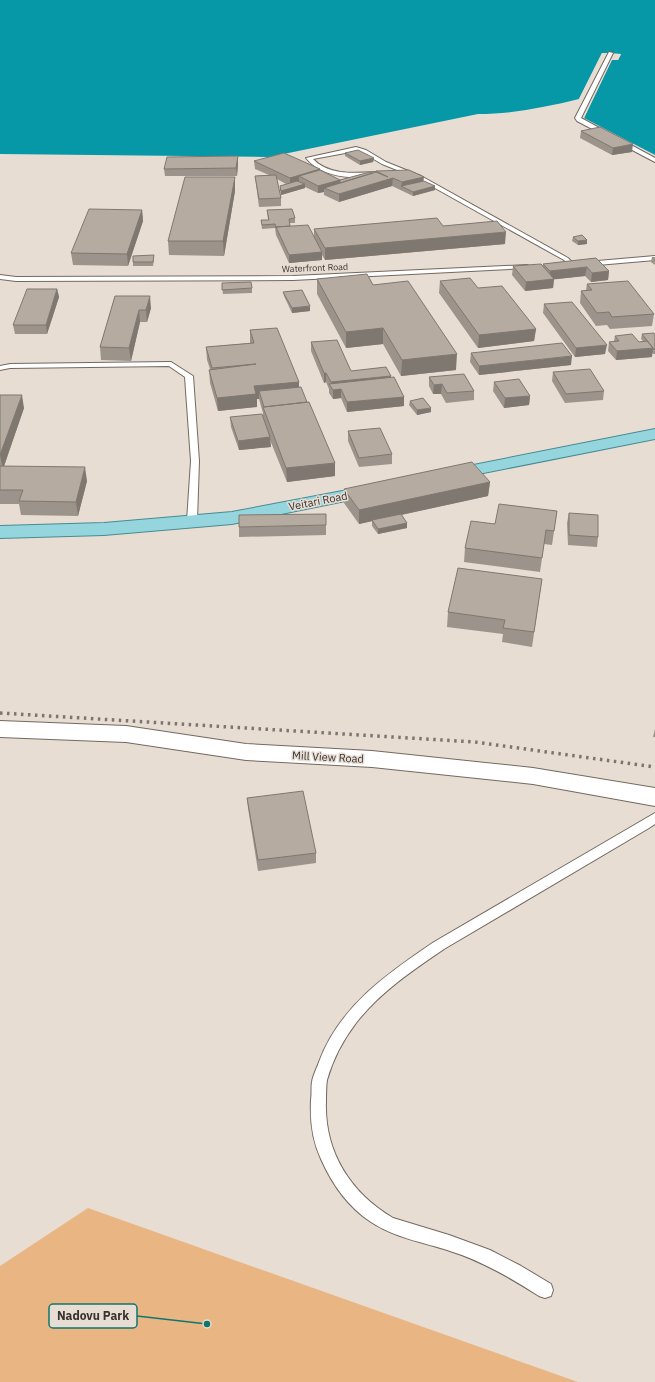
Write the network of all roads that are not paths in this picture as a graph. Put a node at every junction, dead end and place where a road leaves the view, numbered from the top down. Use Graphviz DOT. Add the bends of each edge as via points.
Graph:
graph roads {
  1 [pos="611,53"];
  2 [pos="655,160"];
  3 [pos="411,173"];
  4 [pos="387,174"];
  5 [pos="394,174"];
  6 [pos="655,258"];
  7 [pos="533,267"];
  8 [pos="0,277"];
  9 [pos="0,368"];
  10 [pos="655,434"];
  11 [pos="428,479"];
  12 [pos="389,487"];
  13 [pos="192,521"];
  14 [pos="0,532"];
  15 [pos="0,729"];
  16 [pos="655,797"];
  17 [pos="655,817"];
  18 [pos="545,1290"];
  1 -- 2 [label="lane" via="578,118 580,122"];
  3 -- 4 [label="lane" via="384,163 363,150 356,149 309,158 326,170 344,174"];
  3 -- 5 [label="lane"];
  3 -- 6 [label="lane" via="566,259 568,265"];
  7 -- 8 [label="lane, Waterfront Road" via="293,278"];
  9 -- 13 [label="lane" via="171,364 189,376 195,461"];
  10 -- 11 [label="main road"];
  12 -- 13 [label="main road, Veitari Road" via="232,518"];
  13 -- 14 [label="main road, Veitari Road" via="104,529"];
  15 -- 16 [label="street, Mill View Road" via="126,734 246,752 372,759 518,774"];
  17 -- 18 [label="lane" via="588,859 452,937 403,970 373,996 346,1026 324,1062 318,1083 316,1105 325,1152 336,1175 365,1209 384,1222 415,1235 460,1246 491,1258"];
}
